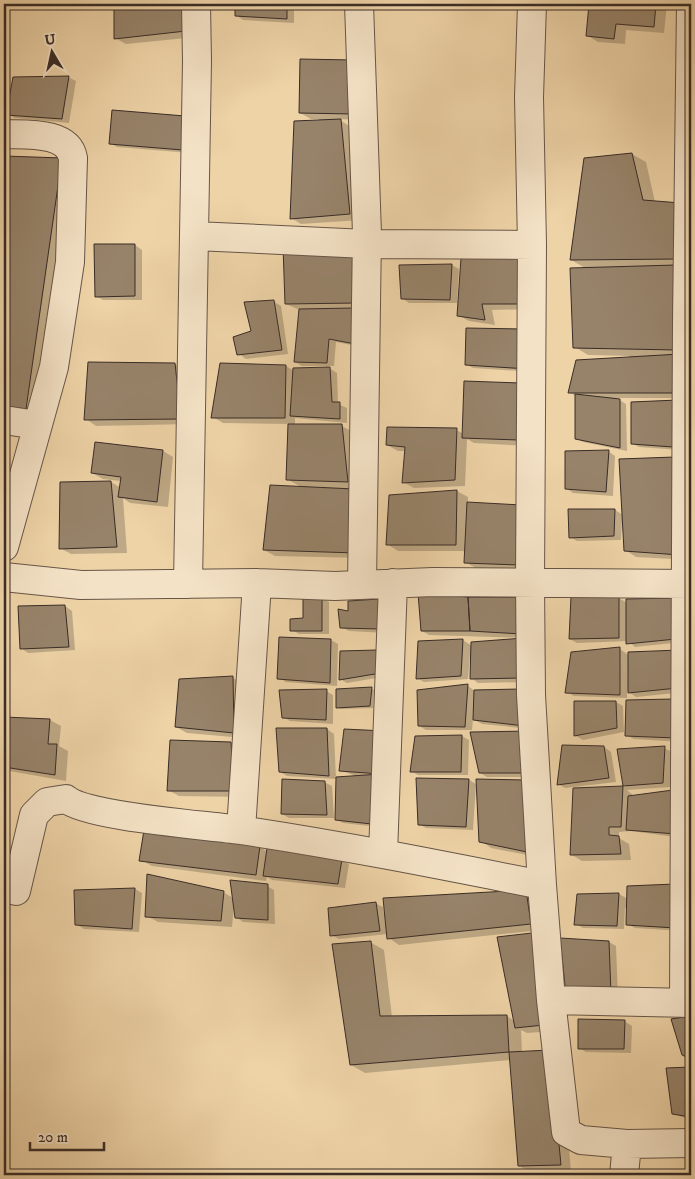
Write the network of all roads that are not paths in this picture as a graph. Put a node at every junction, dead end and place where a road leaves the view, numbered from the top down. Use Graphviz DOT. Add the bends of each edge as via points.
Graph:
graph roads {
  1 [pos="196,4"];
  2 [pos="359,4"];
  3 [pos="532,4"];
  4 [pos="691,4"];
  5 [pos="4,134"];
  6 [pos="195,236"];
  7 [pos="367,244"];
  8 [pos="532,245"];
  9 [pos="689,322"];
  10 [pos="4,420"];
  11 [pos="37,425"];
  12 [pos="4,547"];
  13 [pos="4,577"];
  14 [pos="257,583"];
  15 [pos="393,583"];
  16 [pos="530,583"];
  17 [pos="188,584"];
  18 [pos="362,584"];
  19 [pos="689,584"];
  20 [pos="241,830"];
  21 [pos="383,854"];
  22 [pos="542,885"];
  23 [pos="16,891"];
  24 [pos="550,1000"];
  25 [pos="688,1003"];
  26 [pos="627,1144"];
  27 [pos="691,1144"];
  28 [pos="624,1175"];
  1 -- 6 [label="street"];
  2 -- 7 [label="street"];
  3 -- 8 [label="street" via="529,97"];
  4 -- 9 [label="street"];
  5 -- 11 [label="street" via="35,135 63,142 74,158 67,290 54,367"];
  6 -- 7 [label="street"];
  6 -- 17 [label="street"];
  7 -- 8 [label="street"];
  7 -- 18 [label="street"];
  8 -- 16 [label="street"];
  9 -- 19 [label="street"];
  10 -- 11 [label="street"];
  11 -- 12 [label="street"];
  13 -- 17 [label="street" via="81,585"];
  14 -- 17 [label="street"];
  14 -- 18 [label="street"];
  14 -- 20 [label="street"];
  15 -- 16 [label="street"];
  15 -- 18 [label="street"];
  15 -- 21 [label="street"];
  16 -- 19 [label="street"];
  16 -- 22 [label="street" via="531,696"];
  19 -- 25 [label="street"];
  20 -- 21 [label="street"];
  20 -- 23 [label="street" via="103,812 78,807 66,799 53,801 38,809 30,823"];
  21 -- 22 [label="street"];
  22 -- 24 [label="street"];
  24 -- 25 [label="street"];
  24 -- 26 [label="street" via="566,1132 581,1140"];
  26 -- 27 [label="street"];
  26 -- 28 [label="street"];
}
